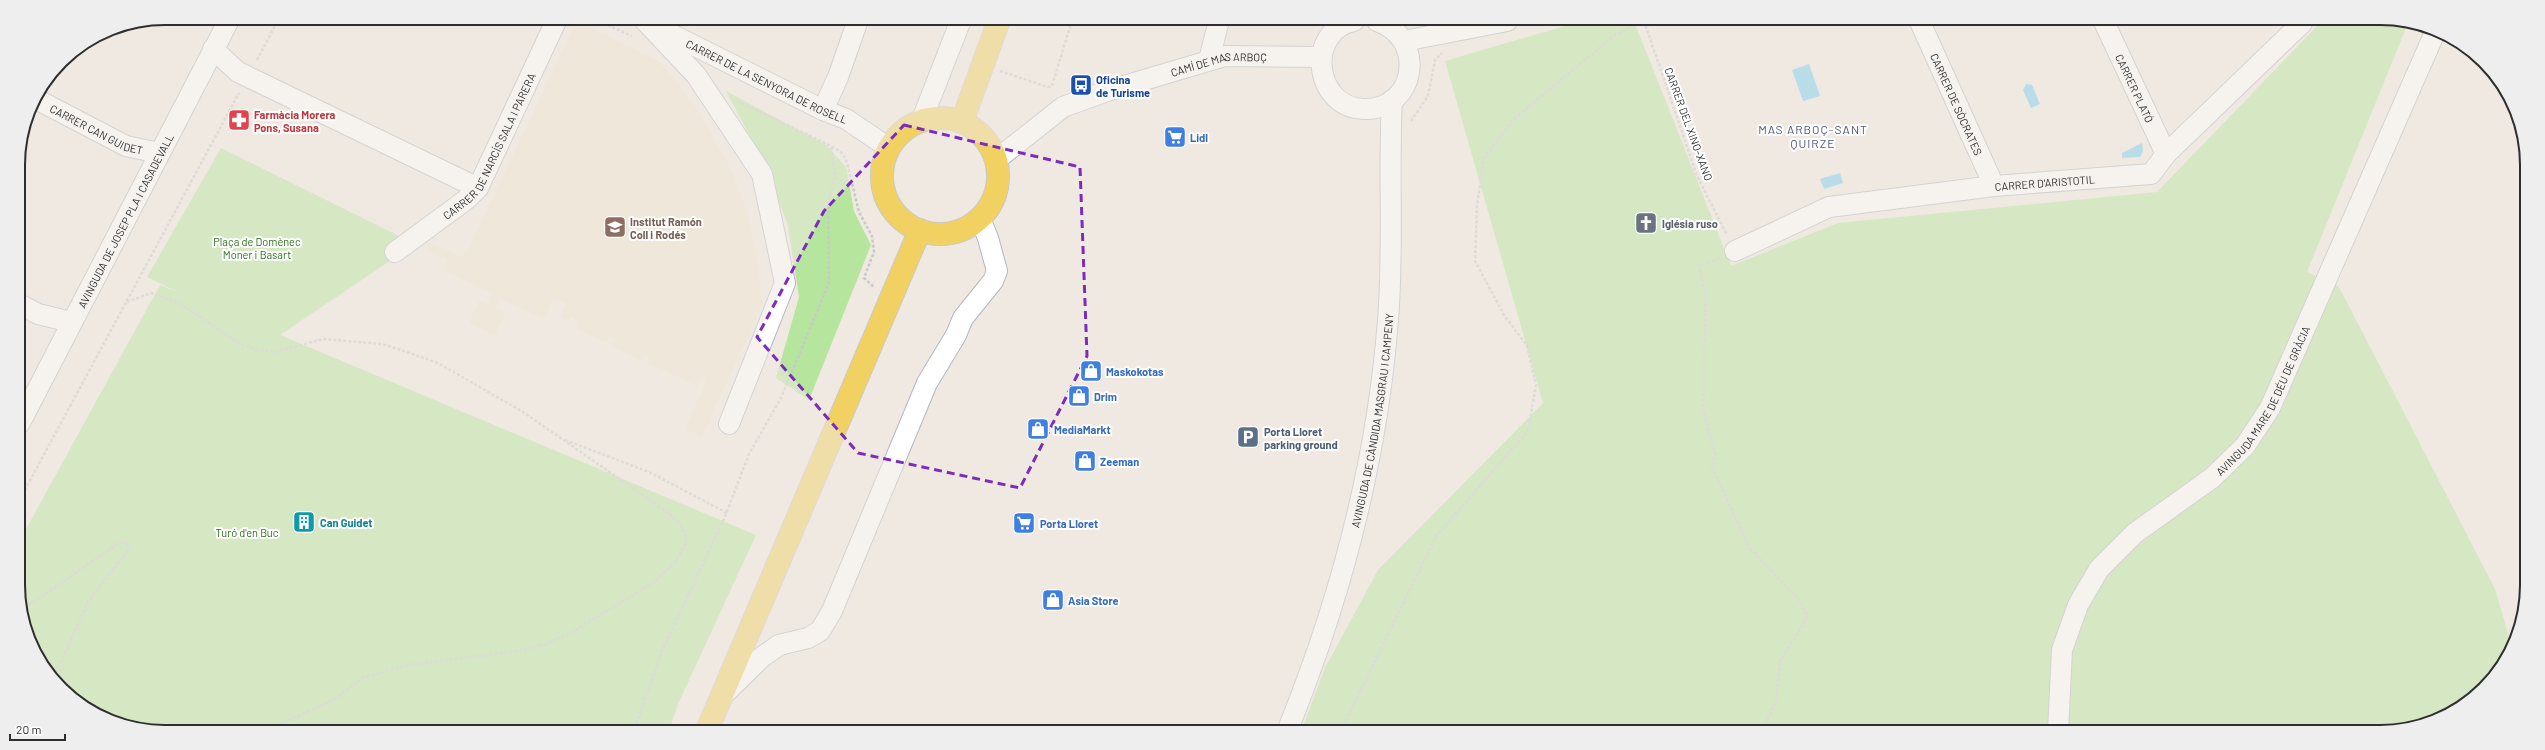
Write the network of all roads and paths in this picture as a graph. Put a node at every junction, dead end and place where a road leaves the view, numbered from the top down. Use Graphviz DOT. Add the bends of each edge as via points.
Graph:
graph roads {
  1 [pos="226,25"];
  2 [pos="275,25"];
  3 [pos="555,25"];
  4 [pos="648,25"];
  5 [pos="653,25"];
  6 [pos="856,25"];
  7 [pos="959,25"];
  8 [pos="997,25"];
  9 [pos="1070,25"];
  10 [pos="1217,25"];
  11 [pos="1344,25"];
  12 [pos="1385,25"];
  13 [pos="1486,25"];
  14 [pos="1635,25"];
  15 [pos="1645,25"];
  16 [pos="1921,25"];
  17 [pos="2105,25"];
  18 [pos="2300,25"];
  19 [pos="2433,36"];
  20 [pos="1404,41"];
  21 [pos="213,50"];
  22 [pos="708,53"];
  23 [pos="1321,57"];
  24 [pos="1209,60"];
  25 [pos="998,70"];
  26 [pos="696,75"];
  27 [pos="248,77"];
  28 [pos="731,98"];
  29 [pos="1392,100"];
  30 [pos="40,101"];
  31 [pos="823,110"];
  32 [pos="921,122"];
  33 [pos="962,122"];
  34 [pos="831,146"];
  35 [pos="889,148"];
  36 [pos="159,153"];
  37 [pos="2166,154"];
  38 [pos="996,160"];
  39 [pos="1994,186"];
  40 [pos="478,188"];
  41 [pos="980,219"];
  42 [pos="920,230"];
  43 [pos="1735,251"];
  44 [pos="395,252"];
  45 [pos="889,300"];
  46 [pos="127,302"];
  47 [pos="25,307"];
  48 [pos="71,322"];
  49 [pos="25,413"];
  50 [pos="730,424"];
  51 [pos="561,438"];
  52 [pos="25,490"];
  53 [pos="727,513"];
  54 [pos="27,607"];
  55 [pos="56,672"];
  56 [pos="722,696"];
  57 [pos="278,725"];
  58 [pos="636,725"];
  59 [pos="709,725"];
  60 [pos="1290,725"];
  61 [pos="1343,725"];
  62 [pos="1765,725"];
  63 [pos="2058,725"];
  1 -- 21 [label="street, AVINGUDA DE JOSEP PLA I CASADEVALL"];
  2 -- 27 [label="path"];
  3 -- 40 [label="street, CARRER DE NARCÍS SALA I PARERA"];
  4 -- 26 [label="street"];
  5 -- 22 [label="street, CARRER DE LA SENYORA DE ROSELL"];
  6 -- 31 [label="street"];
  7 -- 32 [label="street"];
  8 -- 33 [label="main road"];
  9 -- 25 [label="path" via="1052,86 1048,88"];
  10 -- 24 [label="street"];
  11 -- 23 [label="street" via="1330,35"];
  12 -- 20 [label="street" via="1396,31"];
  13 -- 20 [label="street"];
  14 -- 61 [label="path" via="1616,34 1588,60 1513,120 1484,158 1475,261 1504,315 1527,346 1536,385 1528,431 1437,535"];
  15 -- 43 [label="path, CARRER DEL XINO-XANO" via="1697,176"];
  16 -- 39 [label="street, CARRER DE SÒCRATES"];
  17 -- 37 [label="street, CARRER PLATÓ"];
  18 -- 37 [label="street, CARRER D'ARISTOTIL"];
  19 -- 63 [label="street, AVINGUDA MARE DE DÉU DE GRÀCIA" via="2270,408 2245,446 2212,478 2135,533 2099,569 2078,605 2062,650"];
  20 -- 29 [label="street" via="1409,53 1408,80"];
  21 -- 27 [label="street" via="238,72"];
  21 -- 36 [label="street, AVINGUDA DE JOSEP PLA I CASADEVALL"];
  22 -- 26 [label="street"];
  22 -- 31 [label="street, CARRER DE LA SENYORA DE ROSELL"];
  23 -- 24 [label="street, CAMÍ DE MAS ARBOÇ" via="1226,56"];
  23 -- 29 [label="street" via="1321,72 1326,86 1336,98 1349,106 1371,108"];
  24 -- 38 [label="street, CAMÍ DE MAS ARBOÇ" via="1063,107"];
  26 -- 50 [label="street" via="762,174 785,283"];
  27 -- 40 [label="street"];
  27 -- 46 [label="path"];
  28 -- 34 [label="path"];
  29 -- 60 [label="street, AVINGUDA DE CÀNDIDA MASGRAU I CAMPENY" via="1389,155 1393,221 1391,275 1385,357 1374,435 1360,505 1332,612"];
  30 -- 36 [label="street, CARRER CAN GUIDET" via="126,146"];
  31 -- 35 [label="street, CARRER DE LA SENYORA DE ROSELL" via="846,119"];
  32 -- 33 [label="main road" via="937,118"];
  32 -- 35 [label="main road" via="910,126"];
  33 -- 38 [label="main road" via="977,131 989,144"];
  34 -- 45 [label="path" via="840,151 849,165 859,212 874,241 873,258 864,278"];
  34 -- 53 [label="path" via="835,175 828,203 829,283 781,398 749,454"];
  35 -- 42 [label="main road" via="882,172 886,196 899,217"];
  36 -- 48 [label="street, AVINGUDA DE JOSEP PLA I CASADEVALL"];
  37 -- 39 [label="street, CARRER D'ARISTOTIL" via="2151,174"];
  38 -- 41 [label="main road" via="999,178 995,196"];
  39 -- 43 [label="street, CARRER D'ARISTOTIL" via="1829,207"];
  40 -- 44 [label="street, CARRER DE NARCÍS SALA I PARERA"];
  41 -- 42 [label="main road" via="956,232 938,234"];
  41 -- 56 [label="street" via="997,271 993,281 963,318 956,335 927,383 832,611 820,631 808,638 779,645 762,657"];
  42 -- 45 [label="main road"];
  43 -- 62 [label="path" via="1699,266 1706,297 1703,410 1715,454 1712,467 1749,547 1799,600 1808,616 1780,662 1776,700"];
  45 -- 56 [label="main road"];
  46 -- 51 [label="path" via="152,293 179,303 240,343 257,350 275,352 330,340 382,344 438,363 517,408"];
  46 -- 52 [label="path"];
  47 -- 48 [label="street" via="38,314"];
  48 -- 49 [label="street, AVINGUDA DE JOSEP PLA I CASADEVALL"];
  51 -- 53 [label="path" via="648,472"];
  51 -- 57 [label="path" via="670,514 680,524 684,530 686,543 664,575 628,599 546,644 518,651 408,665 362,678 334,700"];
  53 -- 58 [label="path" via="662,651"];
  54 -- 55 [label="path" via="120,542 128,543 127,552 88,602"];
  56 -- 59 [label="main road"];
}
